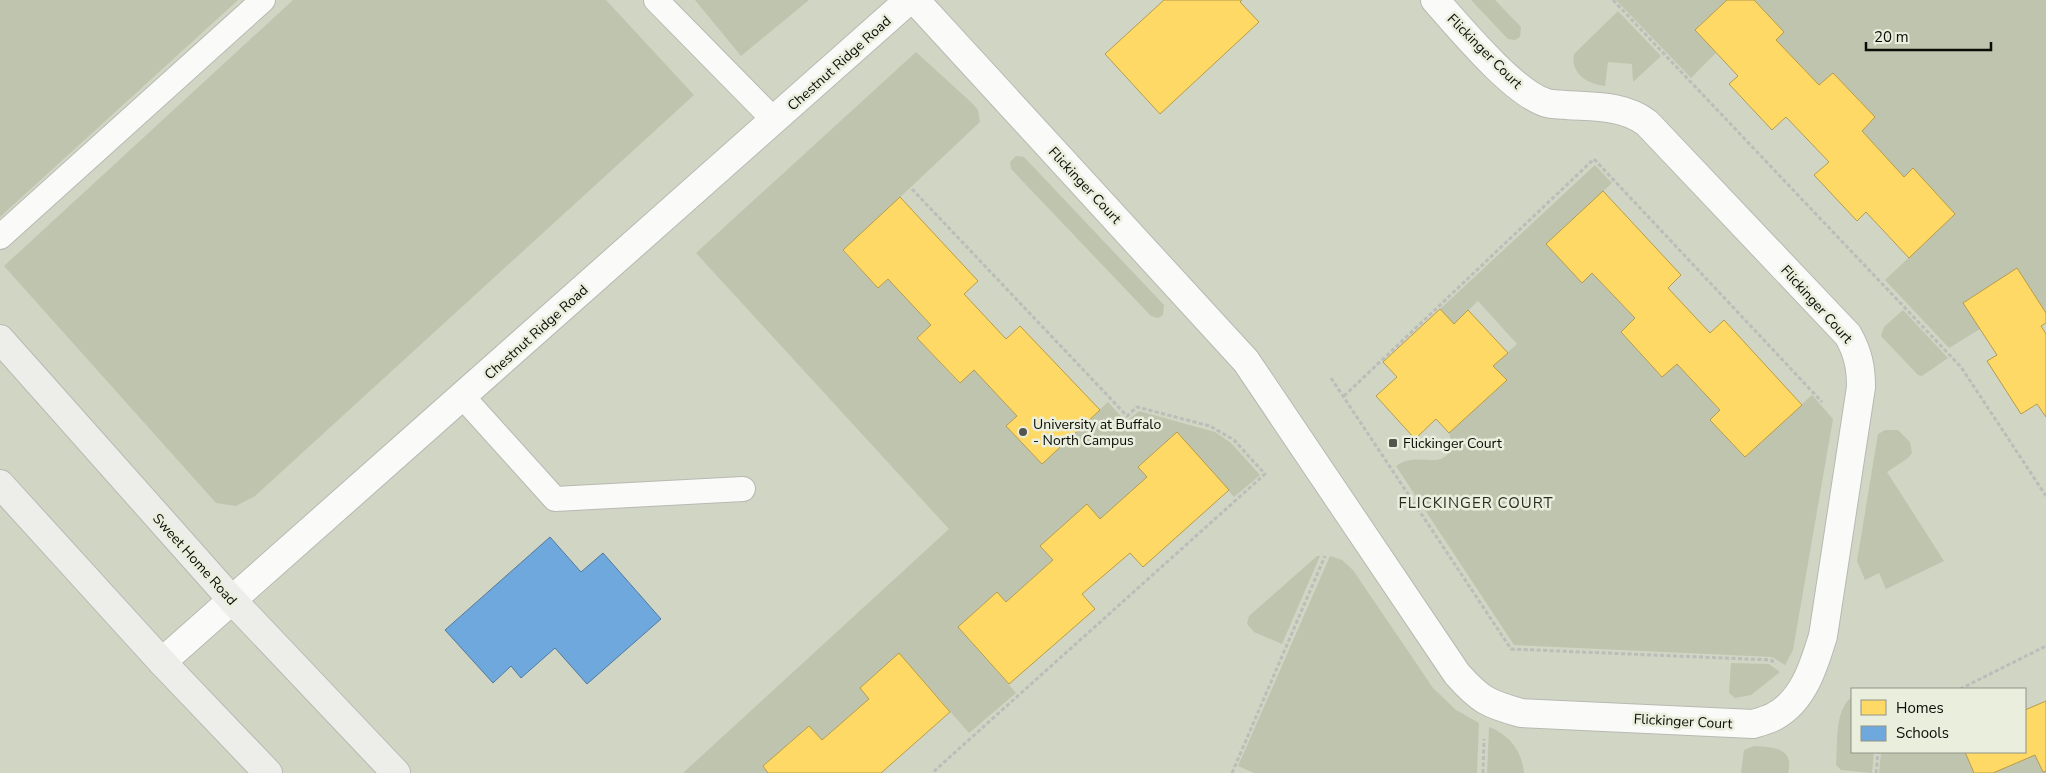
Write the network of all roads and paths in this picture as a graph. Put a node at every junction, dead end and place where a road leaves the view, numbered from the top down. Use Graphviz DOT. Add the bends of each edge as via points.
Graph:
graph roads {
  1 [pos="263,0"];
  2 [pos="656,0"];
  3 [pos="909,0"];
  4 [pos="915,0"];
  5 [pos="1435,0"];
  6 [pos="1613,0"];
  7 [pos="775,121"];
  8 [pos="912,189"];
  9 [pos="0,236"];
  10 [pos="0,339"];
  11 [pos="1331,378"];
  12 [pos="1344,396"];
  13 [pos="463,397"];
  14 [pos="1854,435"];
  15 [pos="0,484"];
  16 [pos="744,489"];
  17 [pos="2046,496"];
  18 [pos="1325,556"];
  19 [pos="232,600"];
  20 [pos="2046,646"];
  21 [pos="162,662"];
  22 [pos="1783,669"];
  23 [pos="1962,688"];
  24 [pos="1484,735"];
  25 [pos="1878,753"];
  26 [pos="268,773"];
  27 [pos="396,773"];
  28 [pos="932,773"];
  29 [pos="1232,773"];
  30 [pos="1483,773"];
  31 [pos="1876,773"];
  1 -- 9 [label="lane"];
  2 -- 7 [label="lane"];
  3 -- 7 [label="street, Chestnut Ridge Road"];
  4 -- 14 [label="street, Flickinger Court" via="1246,361 1457,674 1474,693 1491,705 1521,713 1753,724 1776,716 1796,697 1812,672 1823,636"];
  5 -- 14 [label="street, Flickinger Court" via="1520,88 1544,103 1621,110 1637,115 1647,123 1848,335 1857,351 1861,369"];
  6 -- 17 [label="path" via="1961,367"];
  7 -- 13 [label="street, Chestnut Ridge Road"];
  8 -- 28 [label="path" via="1127,416 1137,407 1210,426 1234,440 1265,474"];
  10 -- 19 [label="main road, Sweet Home Road"];
  11 -- 12 [label="path"];
  12 -- 14 [label="path" via="1594,159"];
  12 -- 22 [label="path" via="1511,649 1770,660"];
  13 -- 16 [label="lane" via="554,499"];
  13 -- 19 [label="street, Chestnut Ridge Road"];
  15 -- 21 [label="main road"];
  18 -- 29 [label="path"];
  19 -- 21 [label="street, Chestnut Ridge Road"];
  19 -- 27 [label="main road, Sweet Home Road"];
  20 -- 23 [label="path"];
  21 -- 26 [label="main road"];
  24 -- 30 [label="path"];
  25 -- 31 [label="path"];
}
